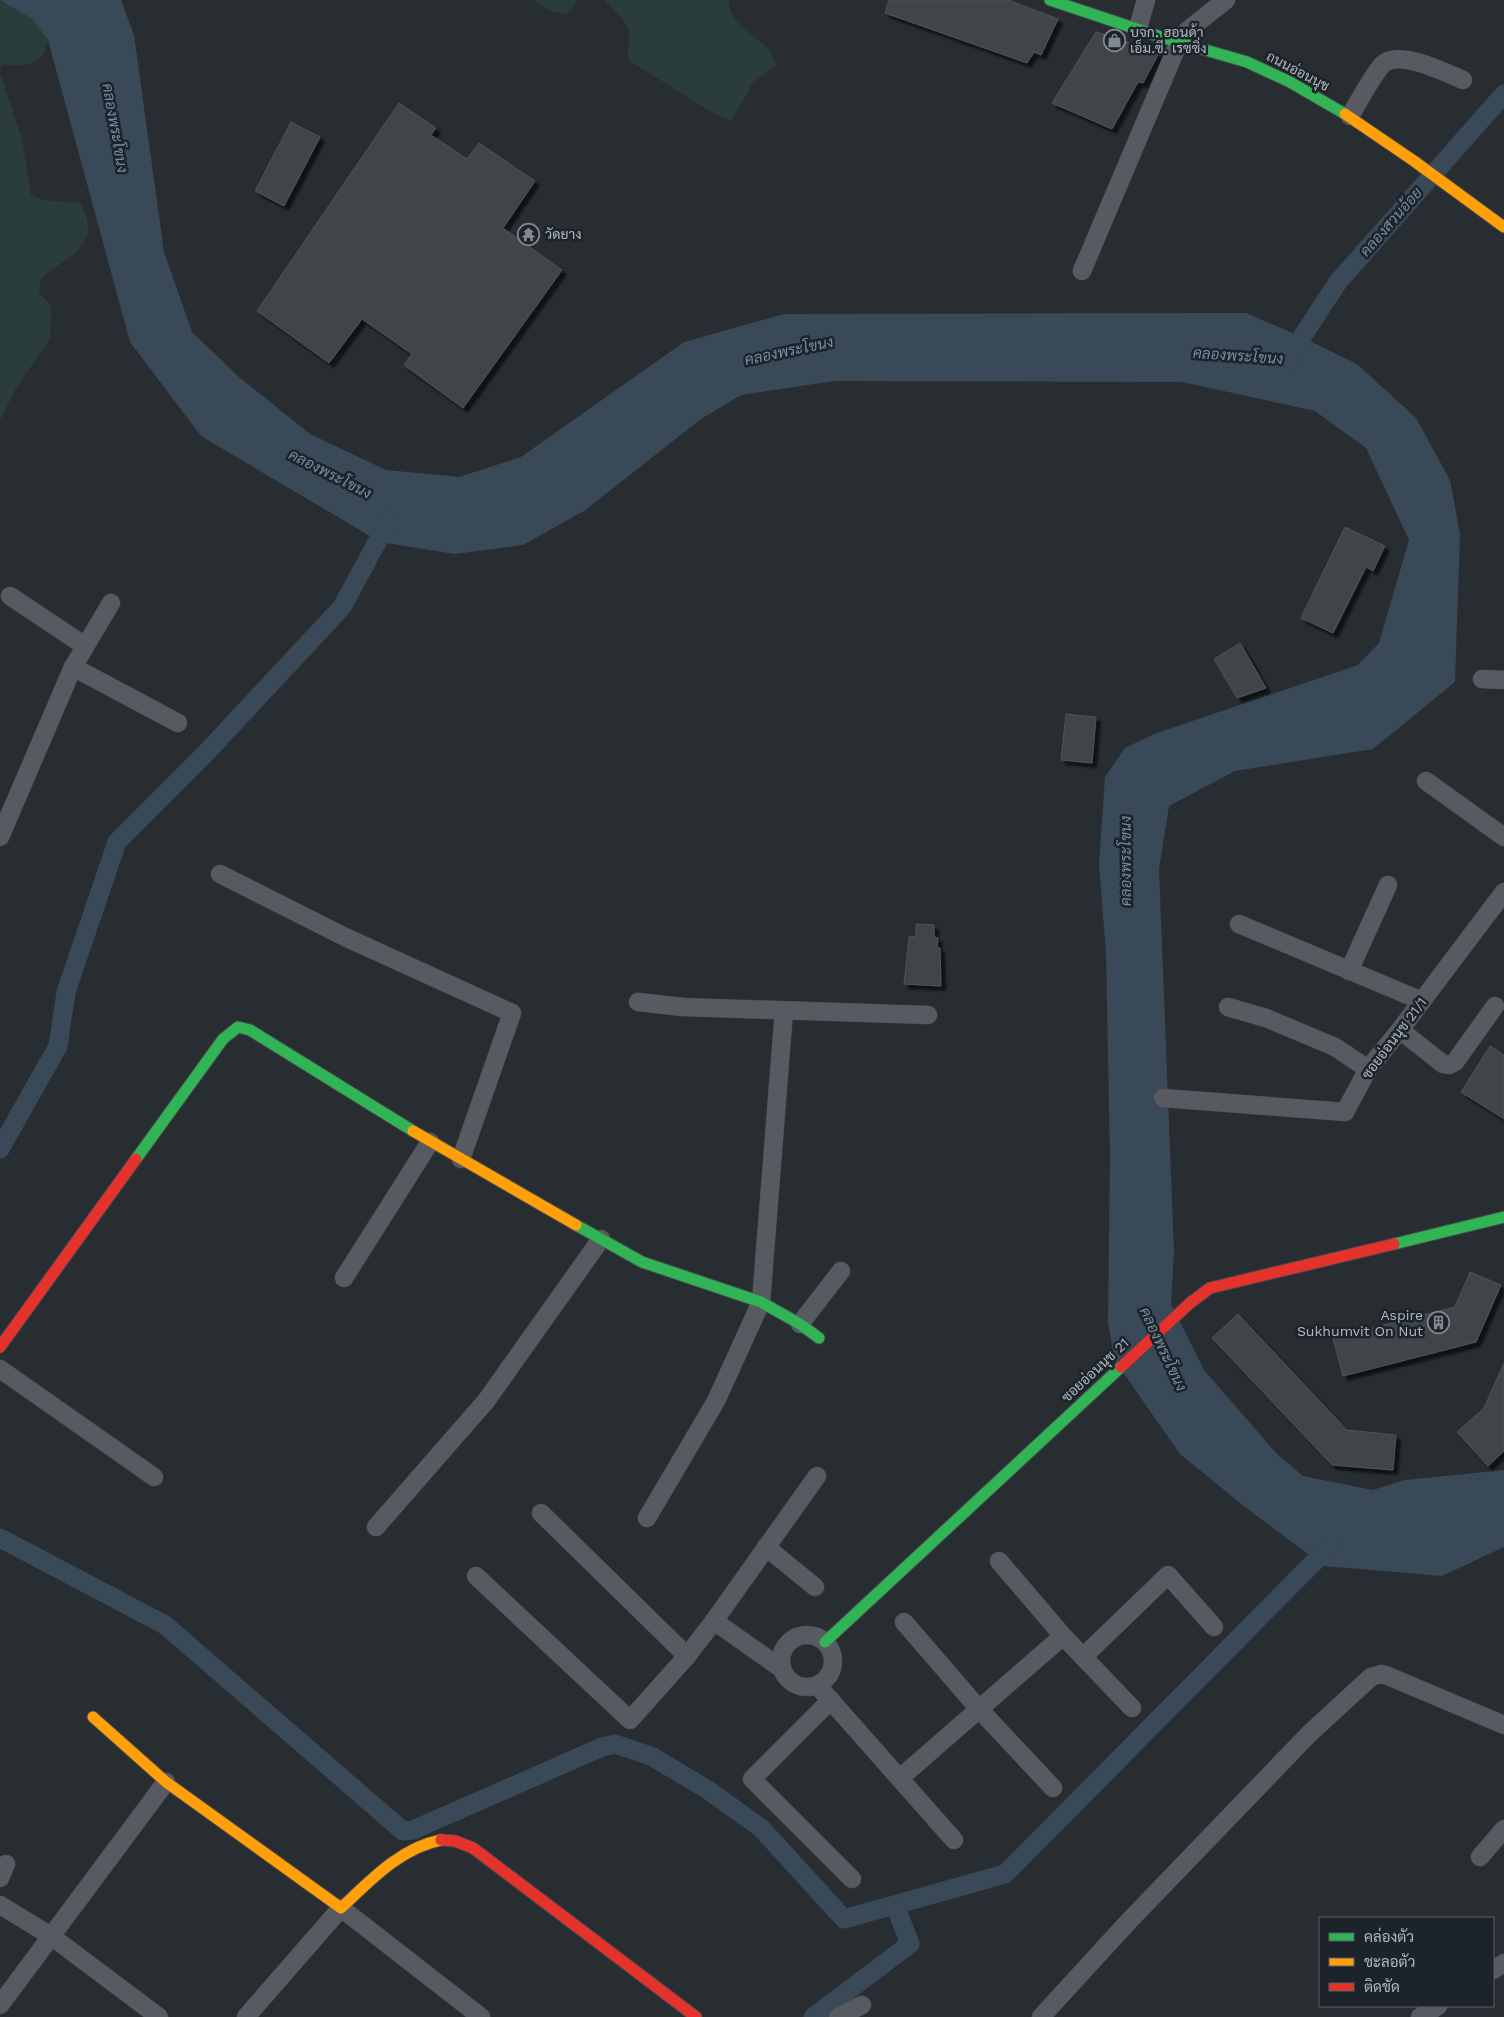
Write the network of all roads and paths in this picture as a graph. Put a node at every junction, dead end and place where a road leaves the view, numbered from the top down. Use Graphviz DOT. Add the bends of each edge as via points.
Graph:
graph roads {
  1 [pos="1050,0"];
  2 [pos="1226,0"];
  3 [pos="1142,15"];
  4 [pos="1182,33"];
  5 [pos="1206,34"];
  6 [pos="1463,80"];
  7 [pos="1355,105"];
  8 [pos="1504,227"];
  9 [pos="1082,271"];
  10 [pos="10,596"];
  11 [pos="110,603"];
  12 [pos="85,646"];
  13 [pos="73,667"];
  14 [pos="1482,680"];
  15 [pos="1504,680"];
  16 [pos="178,723"];
  17 [pos="1426,781"];
  18 [pos="0,836"];
  19 [pos="1504,836"];
  20 [pos="220,874"];
  21 [pos="1388,885"];
  22 [pos="1504,892"];
  23 [pos="1238,924"];
  24 [pos="1350,971"];
  25 [pos="1422,1001"];
  26 [pos="638,1002"];
  27 [pos="1495,1006"];
  28 [pos="1228,1007"];
  29 [pos="784,1011"];
  30 [pos="928,1015"];
  31 [pos="1400,1030"];
  32 [pos="1368,1069"];
  33 [pos="1162,1098"];
  34 [pos="430,1142"];
  35 [pos="461,1159"];
  36 [pos="1504,1217"];
  37 [pos="601,1239"];
  38 [pos="841,1271"];
  39 [pos="344,1278"];
  40 [pos="761,1302"];
  41 [pos="800,1324"];
  42 [pos="819,1338"];
  43 [pos="0,1347"];
  44 [pos="0,1369"];
  45 [pos="817,1476"];
  46 [pos="154,1477"];
  47 [pos="541,1513"];
  48 [pos="647,1518"];
  49 [pos="376,1527"];
  50 [pos="766,1547"];
  51 [pos="999,1561"];
  52 [pos="476,1576"];
  53 [pos="815,1587"];
  54 [pos="714,1621"];
  55 [pos="904,1622"];
  56 [pos="1214,1628"];
  57 [pos="1063,1636"];
  58 [pos="825,1642"];
  59 [pos="687,1656"];
  60 [pos="1083,1657"];
  61 [pos="782,1669"];
  62 [pos="818,1685"];
  63 [pos="831,1700"];
  64 [pos="1132,1708"];
  65 [pos="979,1709"];
  66 [pos="93,1717"];
  67 [pos="1504,1725"];
  68 [pos="900,1778"];
  69 [pos="166,1782"];
  70 [pos="1053,1788"];
  71 [pos="1504,1829"];
  72 [pos="954,1840"];
  73 [pos="1480,1857"];
  74 [pos="852,1880"];
  75 [pos="0,1905"];
  76 [pos="340,1908"];
  77 [pos="51,1936"];
  78 [pos="0,2005"];
  79 [pos="862,2005"];
  80 [pos="1436,2007"];
  81 [pos="160,2017"];
  82 [pos="246,2017"];
  83 [pos="481,2017"];
  84 [pos="696,2017"];
  85 [pos="838,2017"];
  86 [pos="1041,2017"];
  87 [pos="1420,2017"];
  1 -- 3 [label="street, ถนนอ่อนนุช"];
  2 -- 4 [label="street"];
  3 -- 4 [label="street, ถนนอ่อนนุช"];
  4 -- 5 [label="street, ถนนอ่อนนุช"];
  4 -- 7 [label="street, ถนนอ่อนนุช"];
  4 -- 9 [label="street"];
  6 -- 7 [label="street" via="1410,59 1394,60 1384,63"];
  7 -- 8 [label="street, ถนนอ่อนนุช" via="1410,158"];
  10 -- 12 [label="street"];
  11 -- 12 [label="street"];
  12 -- 13 [label="street"];
  13 -- 16 [label="street"];
  13 -- 18 [label="street"];
  14 -- 15 [label="street"];
  17 -- 19 [label="street"];
  20 -- 35 [label="street" via="345,937 512,1013"];
  21 -- 24 [label="street"];
  22 -- 25 [label="street, ซอยอ่อนนุช 21/1"];
  23 -- 24 [label="street"];
  24 -- 25 [label="street"];
  25 -- 31 [label="street, ซอยอ่อนนุช 21/1"];
  26 -- 29 [label="street"];
  27 -- 31 [label="street" via="1455,1062 1449,1065 1443,1064"];
  28 -- 32 [label="street" via="1266,1018 1335,1047"];
  29 -- 30 [label="street"];
  29 -- 40 [label="street"];
  31 -- 32 [label="street, ซอยอ่อนนุช 21/1"];
  32 -- 33 [label="street, ซอยอ่อนนุช 21/1" via="1343,1113"];
  34 -- 35 [label="street"];
  34 -- 39 [label="street"];
  34 -- 43 [label="street" via="250,1030 238,1027 223,1039"];
  35 -- 37 [label="street"];
  36 -- 58 [label="street, ซอยอ่อนนุช 21" via="1210,1288"];
  37 -- 40 [label="street" via="642,1262"];
  37 -- 49 [label="street" via="486,1401"];
  38 -- 41 [label="street"];
  40 -- 41 [label="street"];
  40 -- 48 [label="street" via="716,1400"];
  41 -- 42 [label="street"];
  44 -- 46 [label="street"];
  45 -- 50 [label="street"];
  47 -- 59 [label="street"];
  50 -- 53 [label="street"];
  50 -- 54 [label="street"];
  51 -- 57 [label="street"];
  52 -- 59 [label="street" via="630,1720"];
  54 -- 59 [label="street"];
  54 -- 61 [label="street"];
  55 -- 65 [label="street"];
  56 -- 60 [label="street" via="1168,1575"];
  57 -- 60 [label="street"];
  57 -- 65 [label="street"];
  58 -- 61 [label="street" via="809,1634 792,1638 781,1652"];
  58 -- 62 [label="street" via="833,1665 830,1674"];
  60 -- 64 [label="street"];
  61 -- 62 [label="street" via="793,1683 809,1687"];
  62 -- 63 [label="street"];
  63 -- 68 [label="street"];
  63 -- 74 [label="street" via="752,1778"];
  65 -- 68 [label="street"];
  65 -- 70 [label="street"];
  66 -- 69 [label="street"];
  67 -- 86 [label="street" via="1388,1676 1371,1677 1309,1734"];
  68 -- 72 [label="street"];
  69 -- 76 [label="street"];
  69 -- 77 [label="street"];
  71 -- 73 [label="street"];
  75 -- 77 [label="street"];
  76 -- 82 [label="street"];
  76 -- 83 [label="street"];
  76 -- 84 [label="street" via="413,1849 444,1840 460,1842 473,1848"];
  77 -- 78 [label="street"];
  77 -- 81 [label="street"];
  79 -- 85 [label="street"];
  80 -- 87 [label="street"];
}
